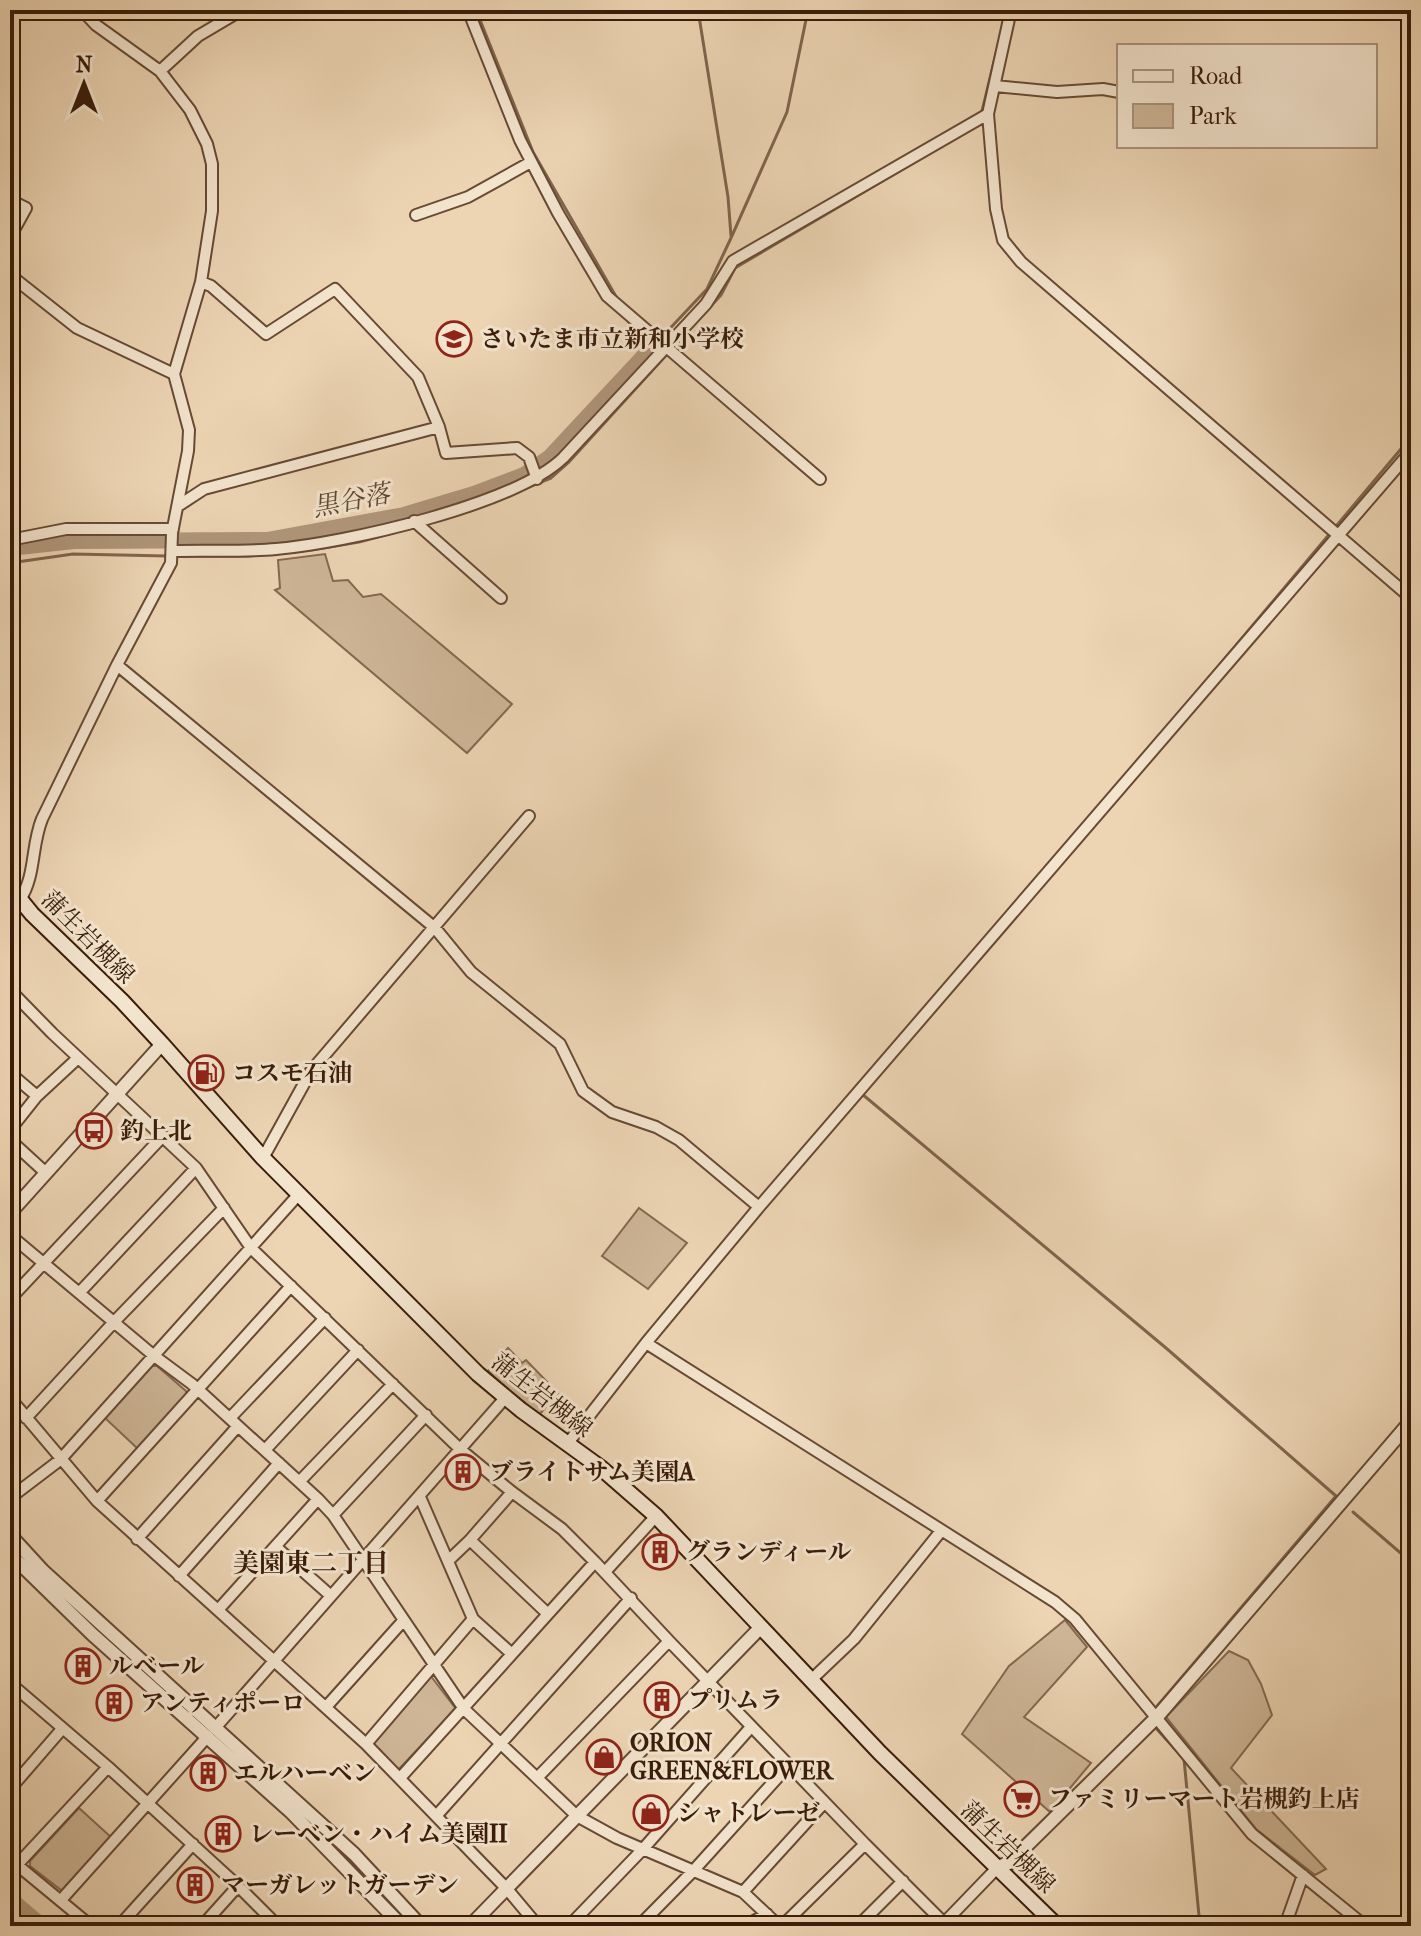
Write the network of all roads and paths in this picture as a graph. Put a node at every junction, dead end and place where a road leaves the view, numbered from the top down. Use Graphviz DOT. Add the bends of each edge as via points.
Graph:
graph roads {
  1 [pos="82,10"];
  2 [pos="242,10"];
  3 [pos="468,10"];
  4 [pos="1011,10"];
  5 [pos="160,71"];
  6 [pos="995,86"];
  7 [pos="1117,92"];
  8 [pos="988,114"];
  9 [pos="531,162"];
  10 [pos="10,200"];
  11 [pos="416,215"];
  12 [pos="10,237"];
  13 [pos="10,275"];
  14 [pos="201,282"];
  15 [pos="664,348"];
  16 [pos="174,374"];
  17 [pos="439,427"];
  18 [pos="1411,451"];
  19 [pos="537,479"];
  20 [pos="820,479"];
  21 [pos="178,506"];
  22 [pos="414,521"];
  23 [pos="173,531"];
  24 [pos="1339,536"];
  25 [pos="10,540"];
  26 [pos="172,548"];
  27 [pos="501,598"];
  28 [pos="1411,598"];
  29 [pos="117,665"];
  30 [pos="529,816"];
  31 [pos="15,894"];
  32 [pos="435,928"];
  33 [pos="10,990"];
  34 [pos="162,1044"];
  35 [pos="78,1058"];
  36 [pos="10,1073"];
  37 [pos="118,1093"];
  38 [pos="37,1096"];
  39 [pos="10,1130"];
  40 [pos="163,1136"];
  41 [pos="10,1140"];
  42 [pos="263,1158"];
  43 [pos="196,1168"];
  44 [pos="46,1173"];
  45 [pos="299,1194"];
  46 [pos="759,1207"];
  47 [pos="224,1208"];
  48 [pos="10,1213"];
  49 [pos="10,1235"];
  50 [pos="251,1248"];
  51 [pos="44,1263"];
  52 [pos="291,1286"];
  53 [pos="80,1292"];
  54 [pos="10,1299"];
  55 [pos="325,1318"];
  56 [pos="114,1322"];
  57 [pos="646,1343"];
  58 [pos="358,1350"];
  59 [pos="153,1355"];
  60 [pos="393,1384"];
  61 [pos="199,1390"];
  62 [pos="10,1398"];
  63 [pos="505,1398"];
  64 [pos="426,1415"];
  65 [pos="26,1418"];
  66 [pos="1411,1421"];
  67 [pos="234,1422"];
  68 [pos="568,1443"];
  69 [pos="265,1450"];
  70 [pos="461,1450"];
  71 [pos="60,1460"];
  72 [pos="279,1463"];
  73 [pos="300,1481"];
  74 [pos="512,1492"];
  75 [pos="420,1497"];
  76 [pos="10,1498"];
  77 [pos="318,1499"];
  78 [pos="97,1501"];
  79 [pos="333,1515"];
  80 [pos="656,1516"];
  81 [pos="941,1531"];
  82 [pos="10,1535"];
  83 [pos="137,1539"];
  84 [pos="470,1540"];
  85 [pos="276,1547"];
  86 [pos="10,1554"];
  87 [pos="363,1561"];
  88 [pos="448,1561"];
  89 [pos="595,1562"];
  90 [pos="605,1572"];
  91 [pos="179,1576"];
  92 [pos="331,1596"];
  93 [pos="631,1598"];
  94 [pos="218,1610"];
  95 [pos="548,1614"];
  96 [pos="473,1619"];
  97 [pos="403,1621"];
  98 [pos="761,1627"];
  99 [pos="669,1641"];
  100 [pos="512,1654"];
  101 [pos="274,1661"];
  102 [pos="432,1665"];
  103 [pos="811,1680"];
  104 [pos="708,1682"];
  105 [pos="10,1683"];
  106 [pos="20,1692"];
  107 [pos="10,1703"];
  108 [pos="326,1707"];
  109 [pos="464,1709"];
  110 [pos="1157,1717"];
  111 [pos="751,1727"];
  112 [pos="62,1729"];
  113 [pos="212,1732"];
  114 [pos="366,1744"];
  115 [pos="501,1744"];
  116 [pos="788,1766"];
  117 [pos="108,1767"];
  118 [pos="400,1778"];
  119 [pos="537,1778"];
  120 [pos="10,1789"];
  121 [pos="147,1803"];
  122 [pos="824,1803"];
  123 [pos="437,1815"];
  124 [pos="577,1816"];
  125 [pos="193,1844"];
  126 [pos="865,1844"];
  127 [pos="643,1849"];
  128 [pos="14,1862"];
  129 [pos="998,1867"];
  130 [pos="694,1870"];
  131 [pos="1303,1875"];
  132 [pos="903,1881"];
  133 [pos="238,1886"];
  134 [pos="507,1889"];
  135 [pos="743,1892"];
  136 [pos="61,1900"];
  137 [pos="767,1914"];
  138 [pos="945,1924"];
  139 [pos="91,1926"];
  140 [pos="119,1926"];
  141 [pos="202,1926"];
  142 [pos="278,1926"];
  143 [pos="402,1926"];
  144 [pos="421,1926"];
  145 [pos="470,1926"];
  146 [pos="538,1926"];
  147 [pos="569,1926"];
  148 [pos="639,1926"];
  149 [pos="745,1926"];
  150 [pos="780,1926"];
  151 [pos="858,1926"];
  152 [pos="1057,1926"];
  153 [pos="1285,1926"];
  154 [pos="1365,1926"];
  1 -- 5 [label="street"];
  2 -- 5 [label="street" via="198,36"];
  3 -- 9 [label="street"];
  4 -- 6 [label="street"];
  5 -- 14 [label="street" via="190,110 212,164 212,211"];
  6 -- 7 [label="street"];
  6 -- 8 [label="street"];
  8 -- 15 [label="street" via="733,261 706,304"];
  8 -- 24 [label="street" via="996,209 1012,254"];
  9 -- 11 [label="street" via="468,197"];
  9 -- 15 [label="street" via="607,296"];
  10 -- 12 [label="street" via="26,208"];
  13 -- 16 [label="street" via="77,328"];
  14 -- 16 [label="street"];
  14 -- 17 [label="street" via="266,334 335,289 418,377"];
  15 -- 19 [label="street" via="563,458"];
  15 -- 20 [label="street"];
  16 -- 21 [label="street" via="189,430"];
  17 -- 19 [label="street" via="446,453 517,448 529,457"];
  17 -- 21 [label="street" via="204,489"];
  18 -- 24 [label="street"];
  19 -- 22 [label="street"];
  21 -- 23 [label="street"];
  22 -- 26 [label="street" via="275,549"];
  22 -- 27 [label="street"];
  23 -- 25 [label="street" via="66,529"];
  23 -- 26 [label="street"];
  24 -- 28 [label="street"];
  24 -- 46 [label="street"];
  26 -- 29 [label="street" via="171,563"];
  29 -- 31 [label="street" via="38,828 27,888"];
  29 -- 32 [label="street"];
  30 -- 32 [label="street"];
  31 -- 34 [label="main road, 蒲生岩槻線"];
  32 -- 42 [label="street" via="311,1071"];
  32 -- 46 [label="street" via="471,972 560,1044 583,1091 612,1112 679,1140"];
  33 -- 35 [label="street"];
  34 -- 37 [label="street"];
  34 -- 42 [label="main road, 蒲生岩槻線"];
  35 -- 37 [label="street"];
  35 -- 38 [label="street"];
  36 -- 38 [label="street"];
  37 -- 40 [label="street"];
  37 -- 44 [label="street"];
  38 -- 39 [label="street"];
  40 -- 43 [label="street"];
  40 -- 51 [label="street"];
  41 -- 44 [label="street"];
  42 -- 45 [label="main road, 蒲生岩槻線"];
  43 -- 47 [label="street"];
  43 -- 53 [label="street"];
  44 -- 48 [label="street"];
  45 -- 50 [label="street"];
  45 -- 63 [label="main road, 蒲生岩槻線"];
  46 -- 57 [label="street"];
  47 -- 50 [label="street"];
  47 -- 56 [label="street"];
  49 -- 51 [label="street"];
  50 -- 52 [label="street"];
  50 -- 59 [label="street"];
  51 -- 53 [label="street"];
  51 -- 54 [label="street"];
  52 -- 55 [label="street"];
  52 -- 61 [label="street"];
  53 -- 56 [label="street"];
  55 -- 58 [label="street"];
  55 -- 67 [label="street"];
  56 -- 59 [label="street"];
  56 -- 65 [label="street"];
  57 -- 68 [label="street"];
  57 -- 81 [label="street"];
  58 -- 60 [label="street"];
  58 -- 69 [label="street"];
  59 -- 61 [label="street"];
  59 -- 71 [label="street"];
  60 -- 64 [label="street"];
  60 -- 73 [label="street"];
  61 -- 67 [label="street"];
  61 -- 78 [label="street"];
  62 -- 65 [label="street"];
  63 -- 68 [label="main road, 蒲生岩槻線"];
  63 -- 70 [label="street"];
  64 -- 70 [label="street"];
  64 -- 79 [label="street"];
  65 -- 71 [label="street"];
  66 -- 110 [label="street"];
  67 -- 69 [label="street"];
  67 -- 83 [label="street"];
  68 -- 80 [label="main road, 蒲生岩槻線"];
  69 -- 72 [label="street"];
  70 -- 74 [label="street"];
  70 -- 75 [label="street"];
  71 -- 76 [label="street"];
  71 -- 78 [label="street"];
  72 -- 73 [label="street"];
  72 -- 91 [label="street"];
  73 -- 77 [label="street"];
  74 -- 84 [label="street"];
  74 -- 89 [label="street"];
  75 -- 87 [label="street"];
  75 -- 88 [label="street"];
  77 -- 79 [label="street"];
  77 -- 85 [label="street"];
  78 -- 83 [label="street"];
  79 -- 87 [label="street"];
  80 -- 90 [label="street"];
  80 -- 98 [label="main road, 蒲生岩槻線"];
  81 -- 103 [label="street" via="854,1639"];
  81 -- 110 [label="street" via="1075,1619"];
  82 -- 113 [label="street"];
  83 -- 91 [label="street"];
  84 -- 88 [label="street"];
  84 -- 95 [label="street"];
  85 -- 92 [label="street"];
  85 -- 94 [label="street"];
  86 -- 113 [label="street" via="92,1634"];
  87 -- 92 [label="street"];
  87 -- 97 [label="street"];
  88 -- 96 [label="street"];
  89 -- 90 [label="street"];
  89 -- 95 [label="street"];
  90 -- 93 [label="street"];
  91 -- 94 [label="street"];
  92 -- 101 [label="street"];
  93 -- 99 [label="street"];
  93 -- 115 [label="street"];
  94 -- 101 [label="street"];
  95 -- 100 [label="street"];
  96 -- 100 [label="street"];
  96 -- 102 [label="street"];
  97 -- 102 [label="street"];
  97 -- 108 [label="street"];
  98 -- 103 [label="main road, 蒲生岩槻線"];
  98 -- 104 [label="street"];
  99 -- 104 [label="street"];
  99 -- 119 [label="street"];
  100 -- 109 [label="street"];
  101 -- 108 [label="street"];
  101 -- 113 [label="street"];
  102 -- 109 [label="street"];
  102 -- 114 [label="street"];
  103 -- 129 [label="main road, 蒲生岩槻線"];
  104 -- 111 [label="street"];
  104 -- 124 [label="street"];
  105 -- 106 [label="street"];
  106 -- 107 [label="street"];
  106 -- 112 [label="street"];
  108 -- 114 [label="street"];
  109 -- 115 [label="street"];
  109 -- 118 [label="street"];
  110 -- 129 [label="street" via="1009,1863"];
  110 -- 131 [label="street" via="1252,1834"];
  111 -- 116 [label="street"];
  111 -- 127 [label="street"];
  112 -- 117 [label="street"];
  112 -- 120 [label="street"];
  113 -- 121 [label="street"];
  113 -- 143 [label="street"];
  113 -- 144 [label="street" via="354,1854"];
  114 -- 118 [label="street"];
  115 -- 119 [label="street"];
  115 -- 123 [label="street"];
  116 -- 122 [label="street"];
  116 -- 130 [label="street"];
  117 -- 121 [label="street"];
  117 -- 128 [label="street"];
  118 -- 123 [label="street"];
  119 -- 124 [label="street"];
  121 -- 125 [label="street"];
  121 -- 136 [label="street"];
  122 -- 126 [label="street"];
  122 -- 135 [label="street"];
  123 -- 134 [label="street"];
  124 -- 127 [label="street"];
  124 -- 134 [label="street"];
  125 -- 133 [label="street"];
  125 -- 140 [label="street"];
  126 -- 132 [label="street"];
  126 -- 150 [label="street"];
  127 -- 130 [label="street"];
  127 -- 147 [label="street"];
  128 -- 136 [label="street"];
  129 -- 138 [label="street"];
  129 -- 152 [label="main road, 蒲生岩槻線"];
  130 -- 135 [label="street"];
  130 -- 148 [label="street"];
  131 -- 153 [label="street"];
  131 -- 154 [label="street"];
  132 -- 138 [label="street"];
  132 -- 151 [label="street"];
  133 -- 141 [label="street"];
  133 -- 142 [label="street"];
  134 -- 145 [label="street"];
  134 -- 146 [label="street"];
  135 -- 137 [label="street"];
  136 -- 139 [label="street"];
  137 -- 149 [label="street"];
  137 -- 150 [label="street"];
}
